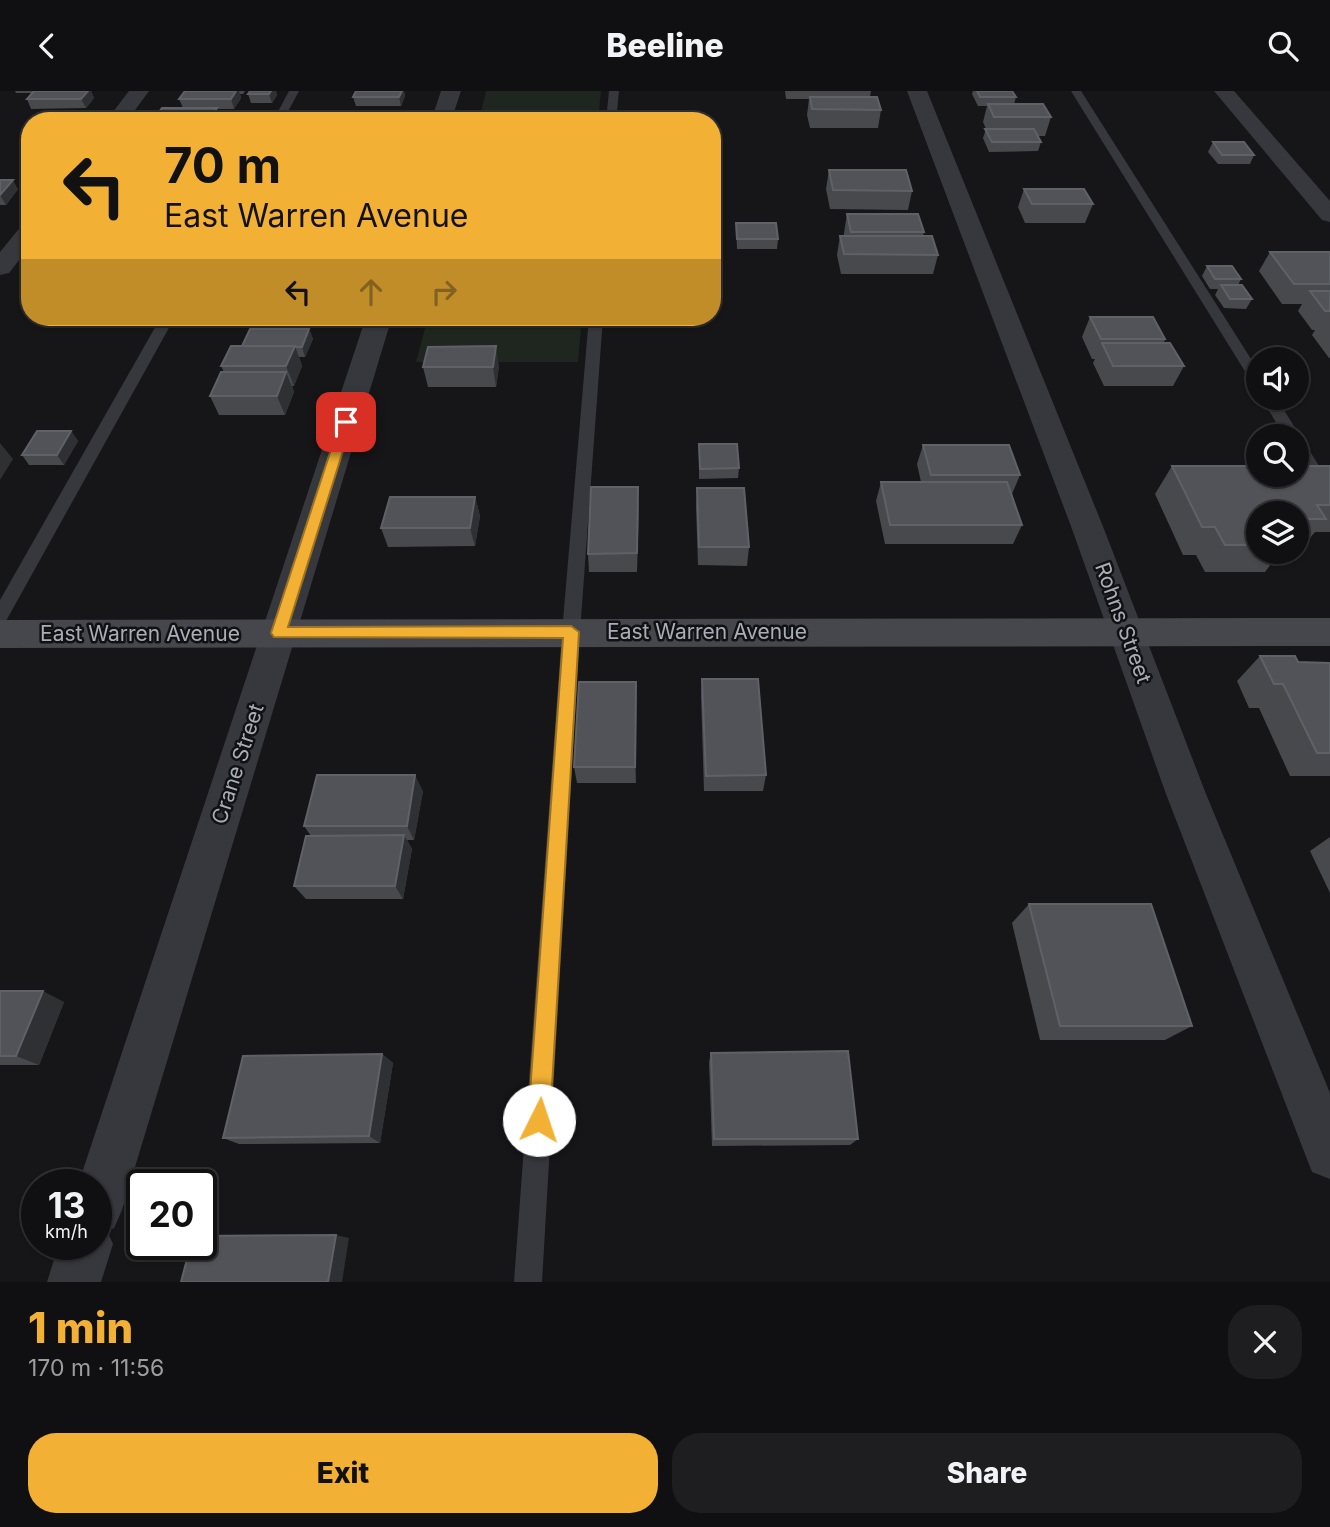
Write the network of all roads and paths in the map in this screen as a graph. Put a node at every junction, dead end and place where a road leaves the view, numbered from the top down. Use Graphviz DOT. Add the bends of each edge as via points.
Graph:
graph roads {
  1 [pos="139,91"];
  2 [pos="294,91"];
  3 [pos="450,91"];
  4 [pos="614,91"];
  5 [pos="917,91"];
  6 [pos="1076,91"];
  7 [pos="1224,91"];
  8 [pos="123,112"];
  9 [pos="283,112"];
  10 [pos="444,112"];
  11 [pos="612,112"];
  12 [pos="1330,215"];
  13 [pos="21,241"];
  14 [pos="0,268"];
  15 [pos="163,326"];
  16 [pos="376,326"];
  17 [pos="595,326"];
  18 [pos="1246,362"];
  19 [pos="1309,462"];
  20 [pos="1330,496"];
  21 [pos="0,616"];
  22 [pos="1125,631"];
  23 [pos="571,632"];
  24 [pos="1330,632"];
  25 [pos="279,633"];
  26 [pos="0,634"];
  27 [pos="1330,1154"];
  28 [pos="109,1169"];
  29 [pos="81,1260"];
  30 [pos="74,1282"];
  31 [pos="528,1282"];
  1 -- 8 [label="street"];
  2 -- 9 [label="lane"];
  3 -- 10 [label="street"];
  4 -- 11 [label="lane"];
  5 -- 22 [label="street, Rohns Street"];
  6 -- 18 [label="lane"];
  7 -- 12 [label="street"];
  13 -- 14 [label="street"];
  15 -- 21 [label="lane"];
  16 -- 25 [label="street, Crane Street"];
  17 -- 23 [label="lane"];
  19 -- 20 [label="lane"];
  22 -- 23 [label="main road, East Warren Avenue"];
  22 -- 24 [label="main road, East Warren Avenue"];
  22 -- 27 [label="street, Rohns Street"];
  23 -- 25 [label="main road, East Warren Avenue"];
  23 -- 31 [label="lane"];
  25 -- 26 [label="main road, East Warren Avenue"];
  25 -- 28 [label="street, Crane Street"];
  29 -- 30 [label="street"];
}
